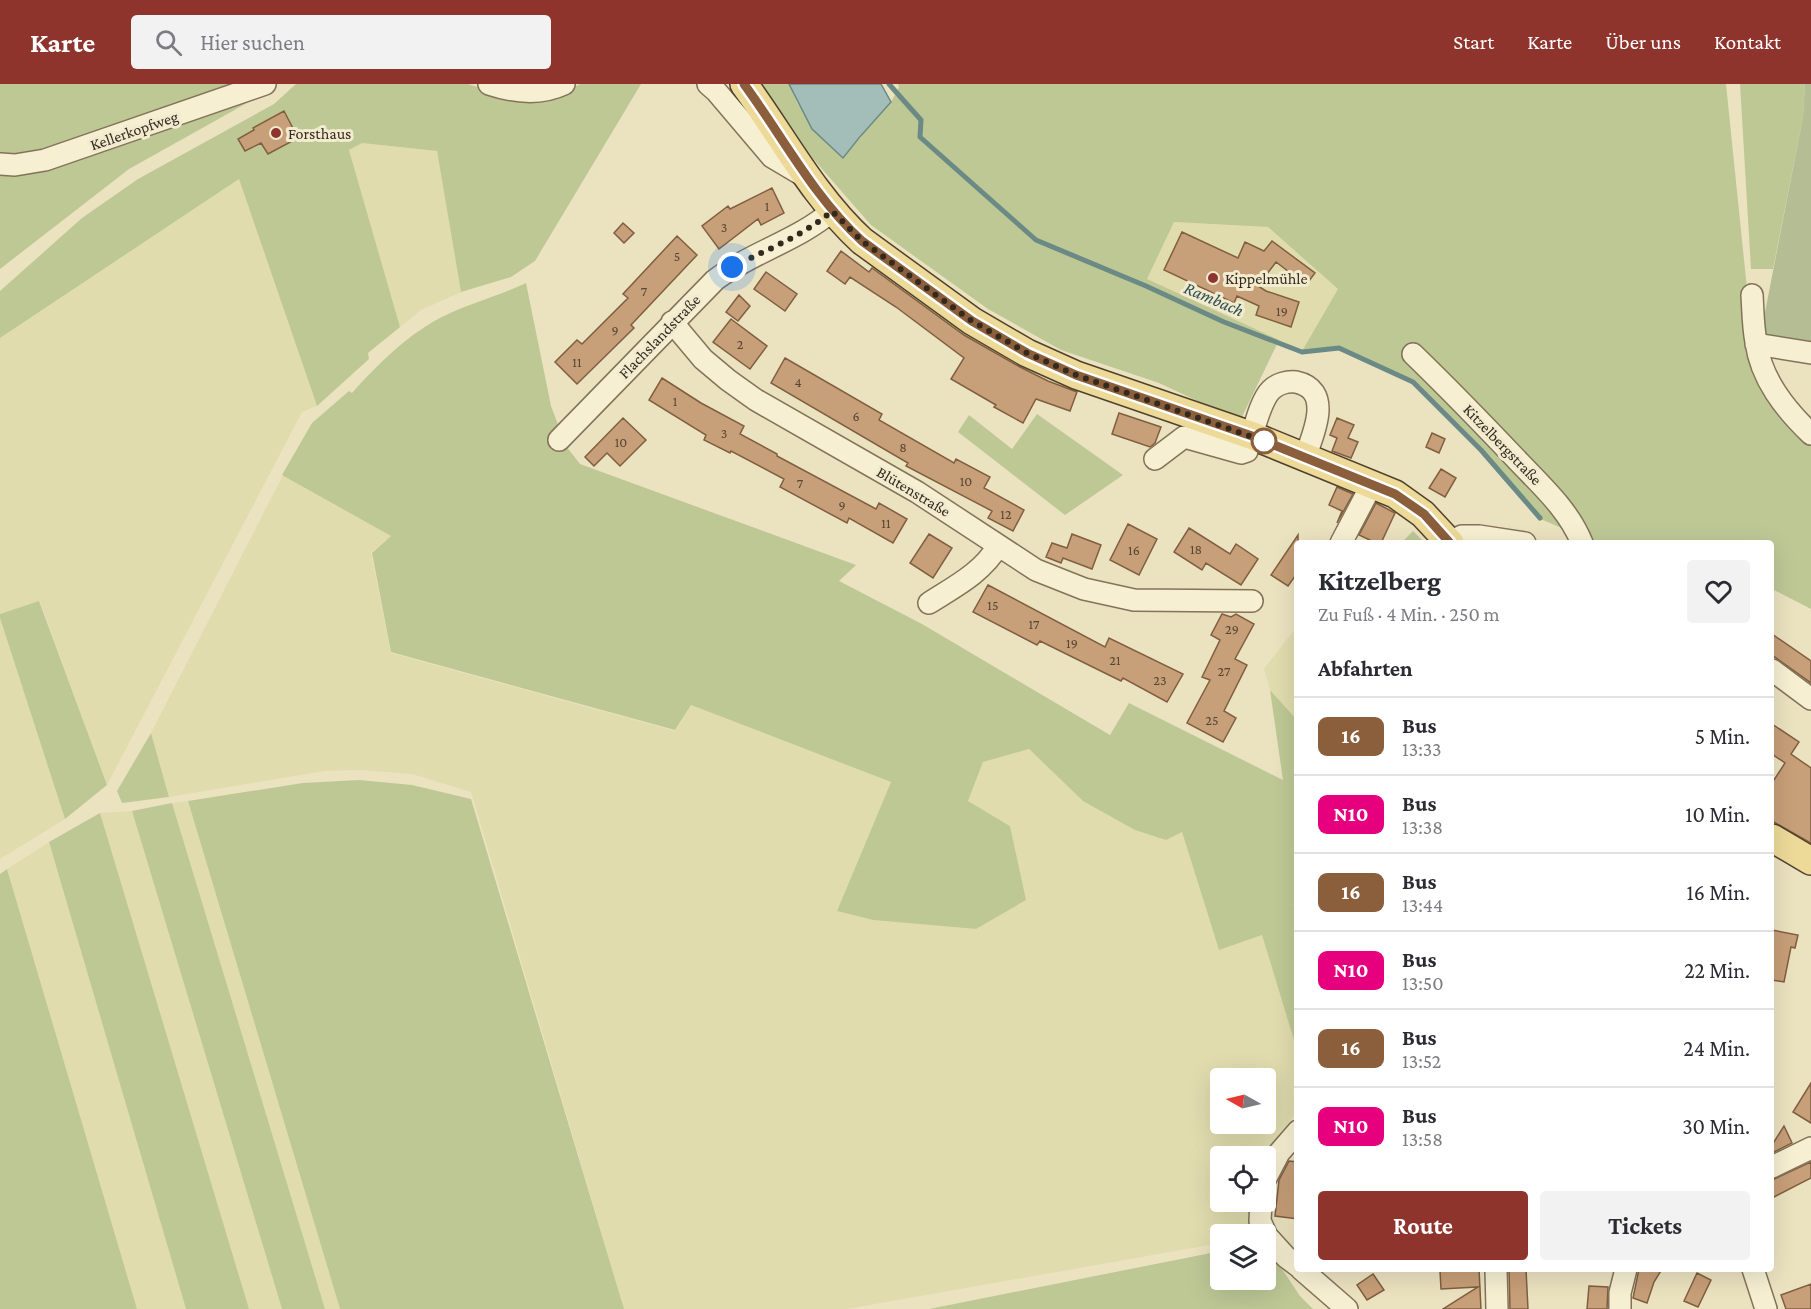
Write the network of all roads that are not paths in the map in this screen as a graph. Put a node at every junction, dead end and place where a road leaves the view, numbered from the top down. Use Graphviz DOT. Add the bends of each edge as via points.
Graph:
graph roads {
  1 [pos="265,84"];
  2 [pos="489,84"];
  3 [pos="564,84"];
  4 [pos="708,84"];
  5 [pos="744,84"];
  6 [pos="0,164"];
  7 [pos="807,177"];
  8 [pos="832,211"];
  9 [pos="1752,295"];
  10 [pos="672,322"];
  11 [pos="1756,344"];
  12 [pos="1811,353"];
  13 [pos="1413,354"];
  14 [pos="1811,434"];
  15 [pos="1252,436"];
  16 [pos="559,440"];
  17 [pos="1305,457"];
  18 [pos="1155,459"];
  19 [pos="1372,484"];
  20 [pos="1343,540"];
  21 [pos="1446,540"];
  22 [pos="1454,540"];
  23 [pos="1505,540"];
  24 [pos="1581,540"];
  25 [pos="1014,549"];
  26 [pos="1252,601"];
  27 [pos="929,603"];
  28 [pos="1774,671"];
  29 [pos="1811,699"];
  30 [pos="1774,839"];
  31 [pos="1811,861"];
  32 [pos="1294,1136"];
  33 [pos="1811,1148"];
  34 [pos="1276,1159"];
  35 [pos="1774,1166"];
  36 [pos="1276,1246"];
  37 [pos="1294,1264"];
  38 [pos="1304,1272"];
  39 [pos="1496,1272"];
  40 [pos="1625,1272"];
  41 [pos="1754,1272"];
  42 [pos="1347,1309"];
  43 [pos="1497,1309"];
  44 [pos="1620,1309"];
  45 [pos="1766,1309"];
  1 -- 6 [label="street, Kellerkopfweg" via="45,160"];
  2 -- 3 [label="street" via="509,91 551,90"];
  4 -- 7 [label="street" via="772,157"];
  5 -- 7 [label="main road"];
  7 -- 8 [label="main road"];
  8 -- 10 [label="street, Flachslandstraße" via="817,224 732,267"];
  8 -- 15 [label="main road" via="862,241 936,295 1027,353 1076,375"];
  9 -- 11 [label="street"];
  10 -- 16 [label="street, Flachslandstraße"];
  10 -- 25 [label="street, Blütenstraße" via="704,359 756,400"];
  11 -- 12 [label="street"];
  11 -- 14 [label="street" via="1765,374 1789,412"];
  13 -- 24 [label="street, Kitzelbergstraße" via="1563,508"];
  15 -- 17 [label="main road"];
  15 -- 17 [label="street" via="1270,391 1282,383 1303,384 1319,406"];
  15 -- 18 [label="street" via="1247,451 1241,453 1184,437"];
  17 -- 19 [label="main road"];
  19 -- 20 [label="street"];
  19 -- 21 [label="main road" via="1411,504"];
  22 -- 23 [label="street" via="1479,536"];
  25 -- 26 [label="street, Blütenstraße" via="1059,580 1109,596 1160,601"];
  25 -- 27 [label="street" via="991,558 980,570"];
  28 -- 29 [label="street"];
  30 -- 31 [label="main road"];
  32 -- 34 [label="street"];
  33 -- 35 [label="street"];
  36 -- 37 [label="street"];
  38 -- 42 [label="street"];
  39 -- 43 [label="street"];
  40 -- 44 [label="street"];
  41 -- 45 [label="street"];
}
